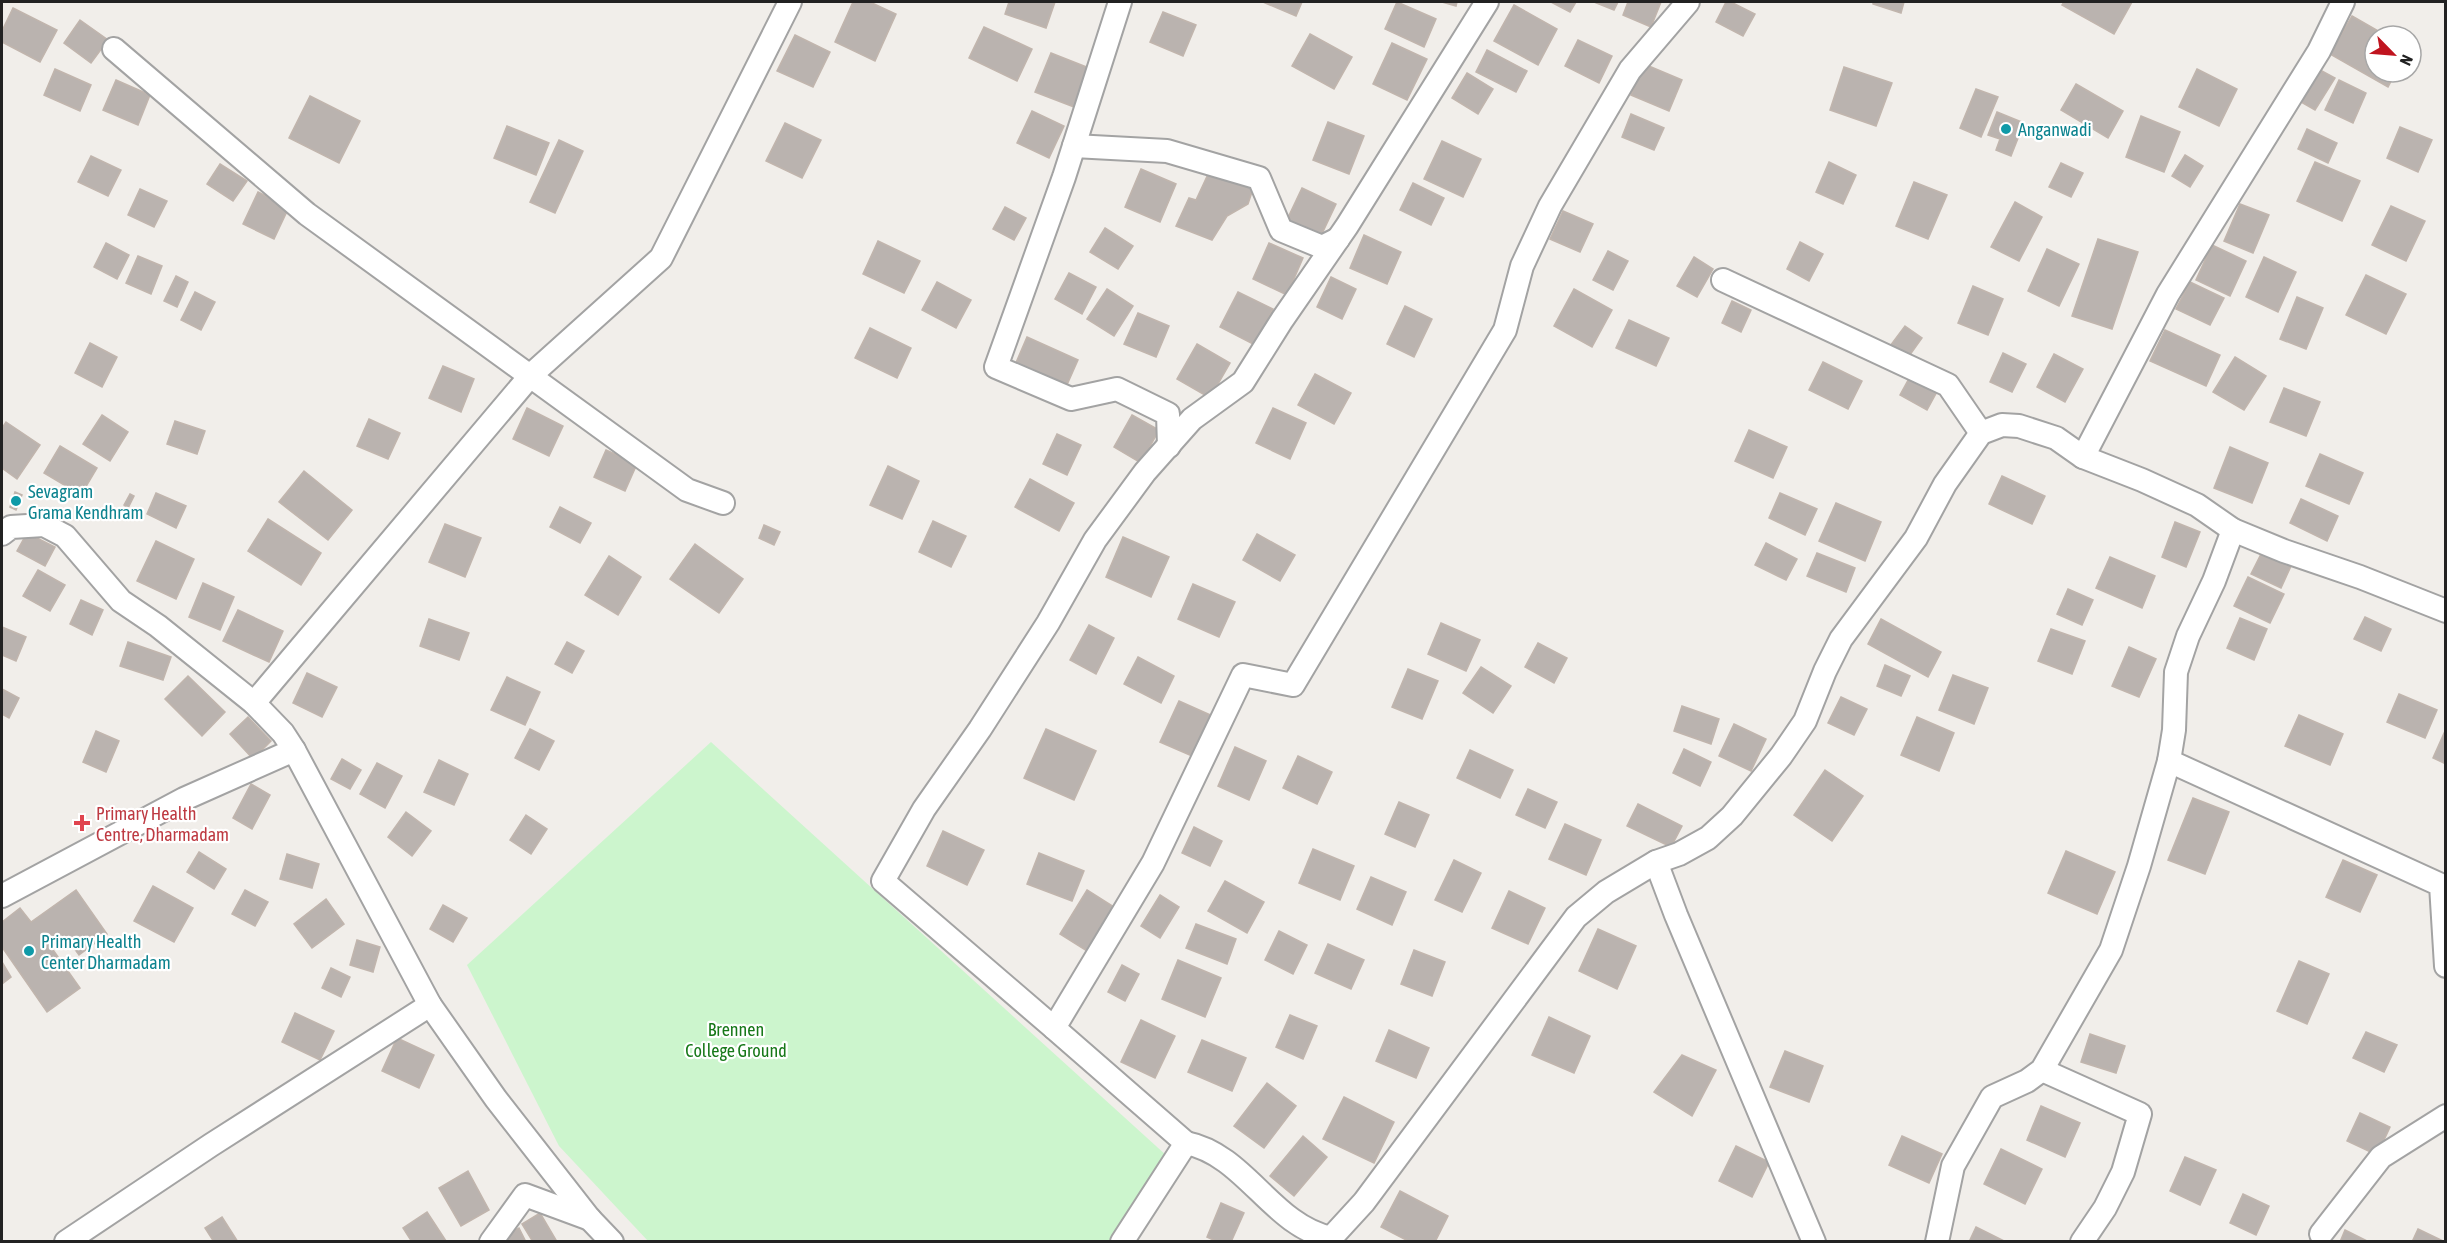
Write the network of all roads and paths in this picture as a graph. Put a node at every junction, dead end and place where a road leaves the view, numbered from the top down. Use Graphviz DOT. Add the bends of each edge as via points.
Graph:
graph roads {
  1 [pos="790,2"];
  2 [pos="1120,2"];
  3 [pos="1487,2"];
  4 [pos="1688,2"];
  5 [pos="2343,2"];
  6 [pos="114,49"];
  7 [pos="1074,146"];
  8 [pos="1338,239"];
  9 [pos="1723,280"];
  10 [pos="531,375"];
  11 [pos="1981,433"];
  12 [pos="1169,446"];
  13 [pos="2083,457"];
  14 [pos="723,503"];
  15 [pos="5,525"];
  16 [pos="2233,530"];
  17 [pos="2445,610"];
  18 [pos="254,703"];
  19 [pos="294,750"];
  20 [pos="2169,761"];
  21 [pos="1656,862"];
  22 [pos="2,896"];
  23 [pos="2445,966"];
  24 [pos="430,1005"];
  25 [pos="1054,1028"];
  26 [pos="2042,1070"];
  27 [pos="2445,1116"];
  28 [pos="1186,1143"];
  29 [pos="589,1218"];
  30 [pos="2321,1234"];
  31 [pos="66,1242"];
  32 [pos="491,1242"];
  33 [pos="594,1242"];
  34 [pos="612,1242"];
  35 [pos="1122,1242"];
  36 [pos="1814,1242"];
  37 [pos="1937,1242"];
  38 [pos="2082,1242"];
  1 -- 10 [label="street" via="661,258"];
  2 -- 7 [label="street"];
  3 -- 8 [label="street"];
  4 -- 25 [label="street" via="1630,70 1550,206 1522,266 1505,330 1293,686 1243,675 1153,863"];
  5 -- 13 [label="street" via="2319,51 2168,294"];
  6 -- 10 [label="street" via="307,214"];
  7 -- 8 [label="street" via="1167,152 1259,178 1281,230 1322,247"];
  7 -- 12 [label="street" via="996,367 1071,399 1117,389 1168,414"];
  8 -- 12 [label="street" via="1244,382 1192,419"];
  9 -- 11 [label="street" via="1948,385"];
  10 -- 14 [label="street" via="687,490"];
  10 -- 18 [label="street"];
  11 -- 13 [label="street" via="2002,425 2019,426 2056,438"];
  11 -- 21 [label="street" via="1945,484 1916,538 1841,639 1804,721 1781,756 1732,816 1708,838"];
  12 -- 25 [label="street" via="1095,540 1048,623 924,809 883,881"];
  13 -- 16 [label="street" via="2197,505"];
  15 -- 18 [label="street" via="44,525 65,536 121,601"];
  16 -- 17 [label="street"];
  16 -- 20 [label="street" via="2176,672"];
  18 -- 19 [label="street"];
  19 -- 22 [label="street" via="184,800"];
  19 -- 24 [label="street"];
  20 -- 23 [label="street" via="2441,885"];
  20 -- 26 [label="street" via="2111,950"];
  21 -- 28 [label="street" via="1606,892 1576,917 1364,1202 1331,1238 1314,1234 1289,1219 1219,1155"];
  21 -- 36 [label="street"];
  24 -- 29 [label="street" via="496,1099"];
  24 -- 31 [label="street"];
  25 -- 28 [label="street"];
  26 -- 37 [label="street" via="1992,1097 1953,1166"];
  26 -- 38 [label="street" via="2140,1114 2122,1172 2105,1208"];
  27 -- 30 [label="street" via="2382,1157"];
  28 -- 35 [label="street"];
  29 -- 32 [label="street" via="525,1195"];
  29 -- 33 [label="street"];
  29 -- 34 [label="street"];
}
